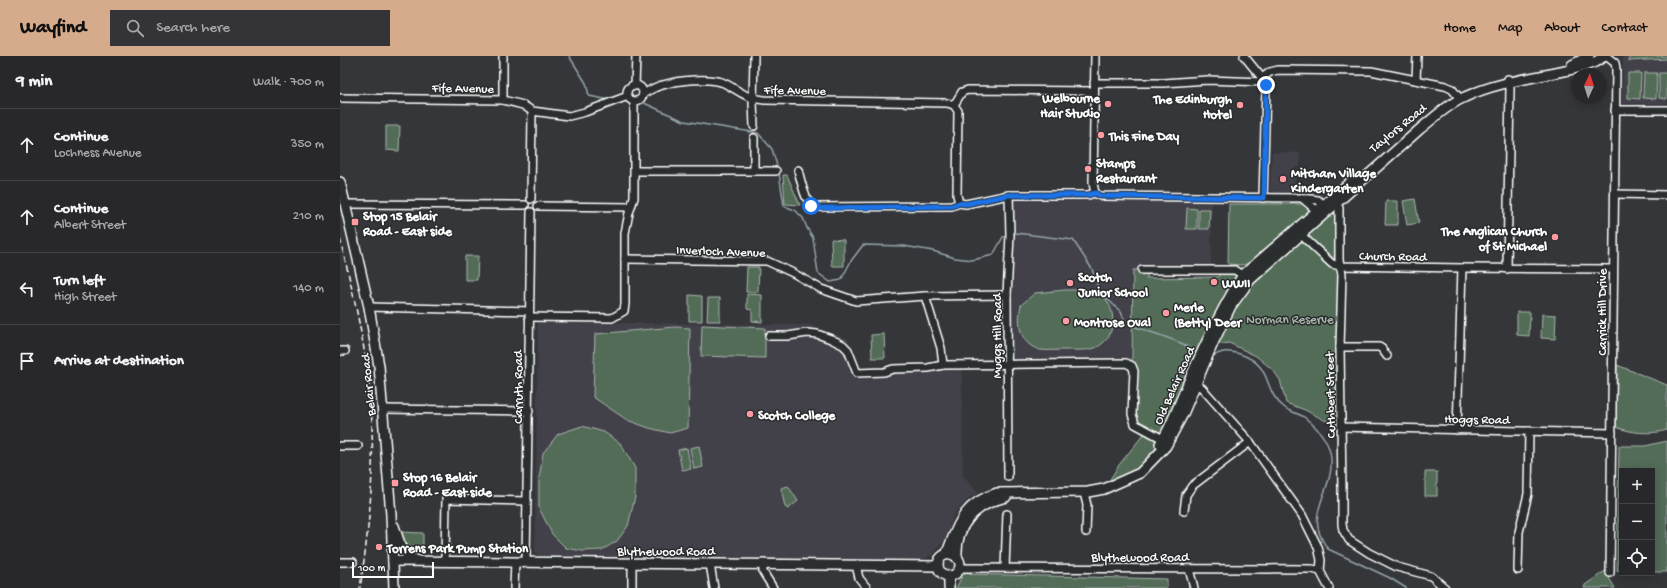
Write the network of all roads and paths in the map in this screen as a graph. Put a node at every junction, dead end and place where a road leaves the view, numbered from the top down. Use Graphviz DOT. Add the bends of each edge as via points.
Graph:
graph roads {
  1 [pos="503,56"];
  2 [pos="636,56"];
  3 [pos="754,56"];
  4 [pos="1094,56"];
  5 [pos="1244,56"];
  6 [pos="1416,56"];
  7 [pos="1601,56"];
  8 [pos="1606,56"];
  9 [pos="1586,58"];
  10 [pos="1263,80"];
  11 [pos="1416,80"];
  12 [pos="1508,81"];
  13 [pos="1094,83"];
  14 [pos="635,86"];
  15 [pos="1094,91"];
  16 [pos="643,94"];
  17 [pos="1457,95"];
  18 [pos="628,96"];
  19 [pos="340,98"];
  20 [pos="753,99"];
  21 [pos="503,100"];
  22 [pos="634,101"];
  23 [pos="954,105"];
  24 [pos="1615,110"];
  25 [pos="1667,110"];
  26 [pos="532,111"];
  27 [pos="754,126"];
  28 [pos="754,138"];
  29 [pos="798,170"];
  30 [pos="635,171"];
  31 [pos="754,171"];
  32 [pos="776,171"];
  33 [pos="340,182"];
  34 [pos="1095,192"];
  35 [pos="1615,194"];
  36 [pos="1008,195"];
  37 [pos="1667,195"];
  38 [pos="1264,198"];
  39 [pos="1302,198"];
  40 [pos="532,199"];
  41 [pos="959,203"];
  42 [pos="345,204"];
  43 [pos="525,205"];
  44 [pos="538,206"];
  45 [pos="631,207"];
  46 [pos="1326,207"];
  47 [pos="1339,208"];
  48 [pos="531,212"];
  49 [pos="1319,213"];
  50 [pos="1298,231"];
  51 [pos="625,260"];
  52 [pos="1340,266"];
  53 [pos="1462,268"];
  54 [pos="1507,269"];
  55 [pos="1613,269"];
  56 [pos="1142,270"];
  57 [pos="1246,277"];
  58 [pos="925,296"];
  59 [pos="1007,296"];
  60 [pos="369,307"];
  61 [pos="529,314"];
  62 [pos="769,336"];
  63 [pos="1340,347"];
  64 [pos="1387,356"];
  65 [pos="1008,364"];
  66 [pos="943,365"];
  67 [pos="1192,382"];
  68 [pos="383,409"];
  69 [pos="529,411"];
  70 [pos="1341,427"];
  71 [pos="1457,430"];
  72 [pos="1529,431"];
  73 [pos="1612,433"];
  74 [pos="1166,440"];
  75 [pos="1250,442"];
  76 [pos="340,446"];
  77 [pos="358,446"];
  78 [pos="1008,477"];
  79 [pos="1084,493"];
  80 [pos="1018,494"];
  81 [pos="527,501"];
  82 [pos="1176,501"];
  83 [pos="1185,501"];
  84 [pos="1184,511"];
  85 [pos="1007,514"];
  86 [pos="391,515"];
  87 [pos="1086,532"];
  88 [pos="946,555"];
  89 [pos="957,558"];
  90 [pos="393,561"];
  91 [pos="444,561"];
  92 [pos="340,562"];
  93 [pos="353,562"];
  94 [pos="422,562"];
  95 [pos="515,562"];
  96 [pos="526,562"];
  97 [pos="632,563"];
  98 [pos="763,563"];
  99 [pos="710,564"];
  100 [pos="856,565"];
  101 [pos="938,566"];
  102 [pos="960,568"];
  103 [pos="1005,568"];
  104 [pos="1189,569"];
  105 [pos="1518,570"];
  106 [pos="1320,571"];
  107 [pos="1610,573"];
  108 [pos="949,576"];
  109 [pos="394,588"];
  110 [pos="514,588"];
  111 [pos="632,588"];
  112 [pos="714,588"];
  113 [pos="773,588"];
  114 [pos="867,588"];
  115 [pos="949,588"];
  116 [pos="1194,588"];
  117 [pos="1329,588"];
  118 [pos="1445,588"];
  1 -- 21 [label="street"];
  2 -- 14 [label="street"];
  3 -- 20 [label="street"];
  4 -- 13 [label="street"];
  5 -- 10 [label="street"];
  6 -- 11 [label="street"];
  7 -- 9 [label="main road"];
  8 -- 12 [label="main road" via="1582,67"];
  8 -- 24 [label="street, Carrick Hill Drive" via="1615,65"];
  9 -- 12 [label="main road" via="1562,68"];
  10 -- 11 [label="street" via="1270,72 1278,70 1371,71"];
  10 -- 13 [label="street"];
  10 -- 38 [label="street" via="1266,88"];
  11 -- 17 [label="street" via="1445,86"];
  12 -- 17 [label="main road, Taylors Road" via="1480,86"];
  12 -- 46 [label="main road, Taylors Road" via="1464,97 1450,106"];
  12 -- 54 [label="street" via="1510,88"];
  13 -- 15 [label="street"];
  14 -- 16 [label="street" via="642,89"];
  14 -- 18 [label="street" via="628,90"];
  15 -- 23 [label="street" via="968,90 962,92"];
  15 -- 34 [label="street"];
  16 -- 20 [label="street, Fife Avenue" via="662,85 712,80"];
  16 -- 22 [label="street" via="640,99"];
  17 -- 46 [label="main road, Taylors Road" via="1387,152"];
  18 -- 22 [label="street"];
  18 -- 26 [label="street, Fife Avenue" via="569,116"];
  19 -- 21 [label="street, Fife Avenue"];
  20 -- 23 [label="street, Fife Avenue"];
  20 -- 27 [label="street"];
  21 -- 26 [label="street, Fife Avenue" via="523,105"];
  22 -- 30 [label="street"];
  23 -- 41 [label="street" via="958,111"];
  24 -- 25 [label="street"];
  24 -- 35 [label="street, Carrick Hill Drive"];
  26 -- 40 [label="street"];
  28 -- 31 [label="street"];
  29 -- 41 [label="street" via="806,197 813,207 952,206"];
  30 -- 31 [label="street"];
  30 -- 45 [label="street"];
  31 -- 32 [label="street"];
  33 -- 42 [label="main road, Belair Road"];
  34 -- 36 [label="street" via="1088,195"];
  34 -- 38 [label="street" via="1100,196"];
  35 -- 37 [label="street"];
  35 -- 55 [label="street, Carrick Hill Drive"];
  36 -- 41 [label="street" via="966,204"];
  36 -- 59 [label="street, Muggs Hill Road" via="1010,235"];
  38 -- 39 [label="street"];
  39 -- 46 [label="street" via="1318,200"];
  39 -- 49 [label="street"];
  40 -- 43 [label="street"];
  40 -- 44 [label="street"];
  42 -- 43 [label="street"];
  42 -- 60 [label="main road, Belair Road"];
  43 -- 48 [label="street"];
  44 -- 45 [label="street"];
  44 -- 48 [label="street"];
  45 -- 51 [label="street" via="625,233"];
  46 -- 49 [label="main road, Taylors Road"];
  47 -- 52 [label="street, Cuthbert Street"];
  48 -- 61 [label="street, Carruth Road"];
  49 -- 50 [label="main road, Old Belair Road"];
  50 -- 52 [label="street" via="1332,264"];
  50 -- 57 [label="main road, Old Belair Road"];
  51 -- 58 [label="street, Inverloch Avenue" via="767,261 820,290 856,301"];
  51 -- 61 [label="street" via="625,304 620,315 612,318"];
  52 -- 53 [label="street, Church Road"];
  52 -- 63 [label="street, Cuthbert Street"];
  53 -- 54 [label="street, Church Road"];
  53 -- 71 [label="street"];
  54 -- 55 [label="street, Church Road"];
  55 -- 73 [label="street, Carrick Hill Drive"];
  56 -- 57 [label="street" via="1235,270"];
  57 -- 67 [label="main road, Old Belair Road" via="1230,295"];
  58 -- 59 [label="street"];
  58 -- 66 [label="street" via="941,348"];
  59 -- 65 [label="street, Muggs Hill Road"];
  60 -- 61 [label="street"];
  60 -- 68 [label="main road, Belair Road"];
  61 -- 69 [label="street, Carruth Road"];
  62 -- 66 [label="street" via="807,333 831,339 848,350 857,373"];
  63 -- 64 [label="street" via="1379,347"];
  63 -- 70 [label="street, Cuthbert Street"];
  65 -- 66 [label="street"];
  65 -- 74 [label="street" via="1130,364 1134,371 1132,414 1135,424"];
  65 -- 78 [label="street, Muggs Hill Road"];
  67 -- 74 [label="main road, Old Belair Road"];
  67 -- 75 [label="street" via="1202,388"];
  68 -- 69 [label="street"];
  68 -- 86 [label="main road, Belair Road"];
  69 -- 81 [label="street, Carruth Road"];
  70 -- 71 [label="street, Hoggs Road"];
  70 -- 118 [label="street, Cuthbert Street" via="1342,524 1346,536 1356,546 1392,565 1431,576"];
  71 -- 72 [label="street, Hoggs Road"];
  72 -- 73 [label="street, Hoggs Road"];
  72 -- 105 [label="street" via="1528,494 1519,532"];
  73 -- 107 [label="street, Carrick Hill Drive"];
  74 -- 79 [label="main road, Old Belair Road" via="1128,479 1104,489"];
  75 -- 83 [label="street" via="1192,486"];
  75 -- 106 [label="street" via="1302,516 1318,547"];
  76 -- 77 [label="street"];
  79 -- 80 [label="main road, Old Belair Road"];
  79 -- 87 [label="street" via="1087,505"];
  80 -- 88 [label="main road, Old Belair Road" via="997,493 986,497 965,512"];
  80 -- 89 [label="main road, Old Belair Road" via="983,505 974,512 957,540"];
  81 -- 91 [label="street" via="446,499"];
  81 -- 96 [label="street, Carruth Road"];
  82 -- 83 [label="street"];
  83 -- 84 [label="street"];
  85 -- 103 [label="street"];
  86 -- 90 [label="main road, Belair Road"];
  86 -- 94 [label="main road" via="406,556"];
  88 -- 89 [label="main road"];
  88 -- 101 [label="main road" via="939,560"];
  89 -- 102 [label="main road"];
  90 -- 94 [label="main road, Blythewood Road"];
  90 -- 109 [label="main road, Belair Road"];
  91 -- 94 [label="main road, Blythewood Road"];
  91 -- 95 [label="main road, Blythewood Road"];
  92 -- 93 [label="street"];
  95 -- 96 [label="main road, Blythewood Road"];
  95 -- 110 [label="street"];
  96 -- 97 [label="main road, Blythewood Road"];
  97 -- 99 [label="main road, Blythewood Road"];
  97 -- 111 [label="street"];
  98 -- 99 [label="main road, Blythewood Road"];
  98 -- 100 [label="main road, Blythewood Road"];
  98 -- 113 [label="street" via="763,572"];
  99 -- 112 [label="street"];
  100 -- 101 [label="main road, Blythewood Road"];
  100 -- 114 [label="street" via="859,578"];
  101 -- 108 [label="main road" via="943,574"];
  102 -- 103 [label="street, Blythewood Road"];
  102 -- 108 [label="main road" via="956,574"];
  103 -- 104 [label="street, Blythewood Road"];
  104 -- 106 [label="street, Blythewood Road"];
  104 -- 116 [label="street"];
  106 -- 117 [label="street"];
  108 -- 115 [label="main road"];
}
